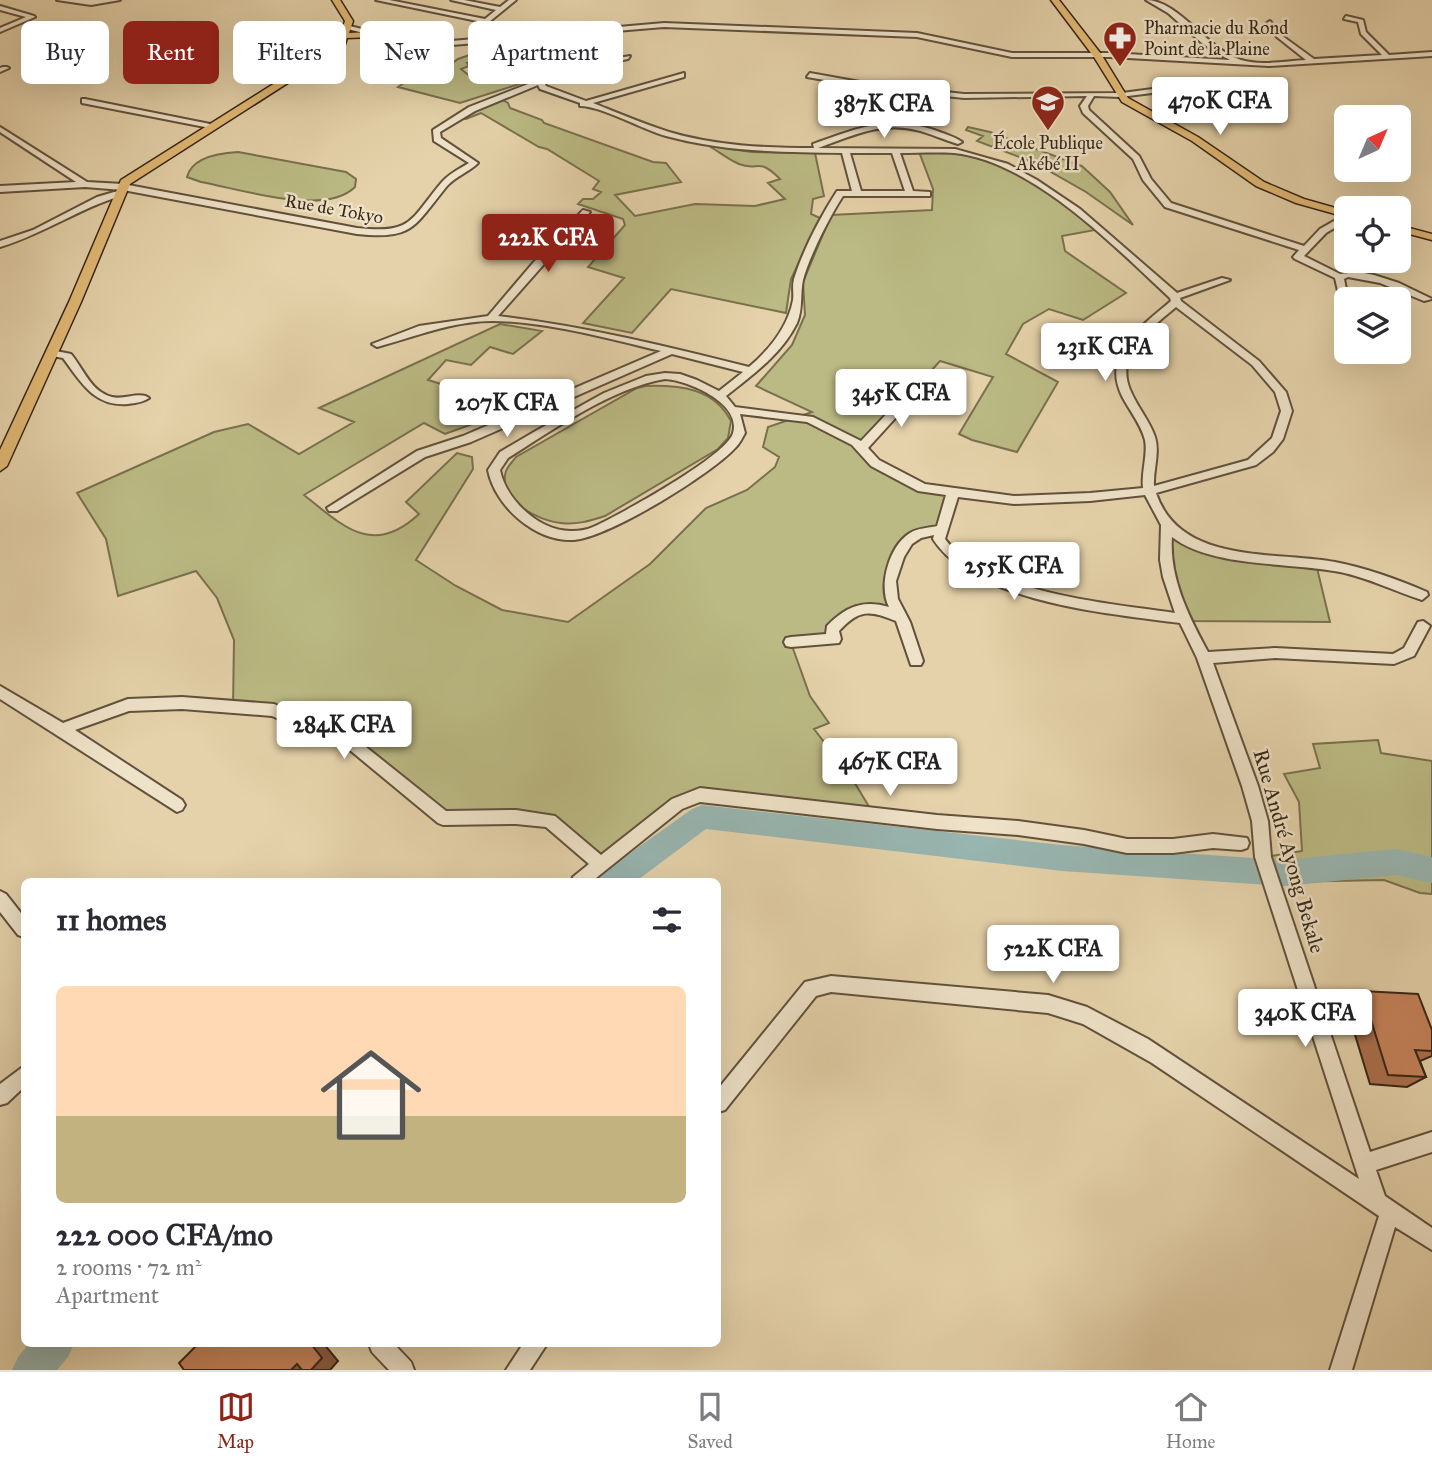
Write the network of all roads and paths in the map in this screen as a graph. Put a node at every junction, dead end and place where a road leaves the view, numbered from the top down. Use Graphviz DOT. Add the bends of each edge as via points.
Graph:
graph roads {
  1 [pos="61,0"];
  2 [pos="117,0"];
  3 [pos="336,0"];
  4 [pos="379,0"];
  5 [pos="454,0"];
  6 [pos="513,0"];
  7 [pos="1055,0"];
  8 [pos="1149,0"];
  9 [pos="487,3"];
  10 [pos="0,8"];
  11 [pos="501,9"];
  12 [pos="1346,18"];
  13 [pos="485,21"];
  14 [pos="1270,23"];
  15 [pos="623,28"];
  16 [pos="0,30"];
  17 [pos="346,30"];
  18 [pos="360,32"];
  19 [pos="1432,54"];
  20 [pos="1098,55"];
  21 [pos="1387,55"];
  22 [pos="628,57"];
  23 [pos="623,58"];
  24 [pos="1239,62"];
  25 [pos="1313,62"];
  26 [pos="681,75"];
  27 [pos="810,75"];
  28 [pos="279,84"];
  29 [pos="526,84"];
  30 [pos="543,84"];
  31 [pos="1119,94"];
  32 [pos="1190,94"];
  33 [pos="1091,95"];
  34 [pos="85,101"];
  35 [pos="583,104"];
  36 [pos="210,126"];
  37 [pos="0,129"];
  38 [pos="958,142"];
  39 [pos="809,150"];
  40 [pos="845,151"];
  41 [pos="895,151"];
  42 [pos="85,184"];
  43 [pos="0,189"];
  44 [pos="122,190"];
  45 [pos="857,193"];
  46 [pos="910,194"];
  47 [pos="927,194"];
  48 [pos="586,212"];
  49 [pos="1334,212"];
  50 [pos="1334,223"];
  51 [pos="1411,231"];
  52 [pos="1432,237"];
  53 [pos="0,244"];
  54 [pos="1304,249"];
  55 [pos="1339,277"];
  56 [pos="1225,280"];
  57 [pos="1341,287"];
  58 [pos="1427,299"];
  59 [pos="1175,300"];
  60 [pos="491,318"];
  61 [pos="377,344"];
  62 [pos="673,350"];
  63 [pos="51,353"];
  64 [pos="753,371"];
  65 [pos="916,389"];
  66 [pos="720,396"];
  67 [pos="144,398"];
  68 [pos="733,410"];
  69 [pos="862,447"];
  70 [pos="0,466"];
  71 [pos="1149,491"];
  72 [pos="953,493"];
  73 [pos="333,508"];
  74 [pos="1167,526"];
  75 [pos="942,529"];
  76 [pos="1422,596"];
  77 [pos="899,617"];
  78 [pos="1184,619"];
  79 [pos="1423,626"];
  80 [pos="791,642"];
  81 [pos="1204,658"];
  82 [pos="916,661"];
  83 [pos="0,692"];
  84 [pos="62,729"];
  85 [pos="177,805"];
  86 [pos="1241,843"];
  87 [pos="601,865"];
  88 [pos="584,878"];
  89 [pos="0,899"];
  90 [pos="21,925"];
  91 [pos="21,1078"];
  92 [pos="0,1096"];
  93 [pos="721,1099"];
  94 [pos="1432,1142"];
  95 [pos="1364,1164"];
  96 [pos="1384,1208"];
  97 [pos="1432,1240"];
  98 [pos="383,1347"];
  99 [pos="534,1347"];
  100 [pos="402,1370"];
  101 [pos="517,1370"];
  102 [pos="1341,1370"];
  1 -- 2 [label="street"];
  3 -- 17 [label="main road" via="348,16"];
  4 -- 13 [label="street"];
  5 -- 9 [label="street"];
  6 -- 11 [label="street"];
  7 -- 20 [label="main road"];
  8 -- 24 [label="street"];
  9 -- 11 [label="street"];
  10 -- 16 [label="street" via="32,17"];
  11 -- 13 [label="street"];
  12 -- 21 [label="street" via="1361,21 1363,33"];
  14 -- 25 [label="street" via="1279,36"];
  15 -- 20 [label="street" via="893,33 1012,55"];
  17 -- 18 [label="main road"];
  19 -- 21 [label="street"];
  20 -- 24 [label="street"];
  20 -- 31 [label="main road"];
  21 -- 25 [label="street"];
  22 -- 23 [label="street"];
  24 -- 25 [label="street"];
  26 -- 35 [label="street"];
  27 -- 33 [label="street" via="964,96"];
  28 -- 36 [label="main road"];
  29 -- 44 [label="street, Rue de Tokyo" via="436,132 437,139 474,163 444,184 429,206 401,232 357,231"];
  30 -- 35 [label="street" via="549,91"];
  31 -- 32 [label="street" via="1168,89"];
  31 -- 33 [label="street"];
  31 -- 49 [label="main road" via="1259,184"];
  33 -- 54 [label="street" via="1086,110 1136,158 1168,205"];
  34 -- 36 [label="street"];
  35 -- 39 [label="street" via="699,142 745,149"];
  36 -- 44 [label="main road" via="125,182"];
  37 -- 42 [label="street"];
  38 -- 39 [label="street" via="894,125 846,135"];
  39 -- 40 [label="street"];
  40 -- 41 [label="street"];
  40 -- 45 [label="street"];
  41 -- 46 [label="street"];
  41 -- 59 [label="street" via="955,151 1013,169 1070,206"];
  42 -- 43 [label="street"];
  42 -- 44 [label="street"];
  44 -- 53 [label="street" via="36,232"];
  44 -- 63 [label="main road"];
  45 -- 46 [label="street"];
  45 -- 64 [label="street" via="840,193 828,212 798,281 792,322"];
  46 -- 47 [label="street"];
  48 -- 60 [label="street"];
  50 -- 54 [label="street"];
  51 -- 52 [label="main road"];
  54 -- 55 [label="street" via="1298,257"];
  55 -- 57 [label="street"];
  55 -- 58 [label="street" via="1351,274 1375,279"];
  56 -- 59 [label="street"];
  59 -- 71 [label="street" via="1121,361 1121,382 1150,437"];
  59 -- 71 [label="street" via="1258,364 1287,409 1280,435 1258,461"];
  60 -- 61 [label="street" via="419,329"];
  60 -- 62 [label="street" via="553,325"];
  62 -- 64 [label="street"];
  62 -- 73 [label="street" via="467,439 421,454"];
  63 -- 67 [label="street" via="65,354 106,400"];
  63 -- 70 [label="main road"];
  64 -- 66 [label="street"];
  65 -- 69 [label="street"];
  66 -- 68 [label="street"];
  66 -- 68 [label="street" via="678,377 643,379 504,456 494,470 498,487 516,510 550,532 582,536 727,452 740,434"];
  68 -- 69 [label="street" via="808,419"];
  69 -- 72 [label="street" via="875,463 922,488"];
  71 -- 72 [label="street" via="1027,500"];
  71 -- 74 [label="street"];
  72 -- 75 [label="street"];
  74 -- 76 [label="street" via="1188,544 1216,552 1335,566"];
  74 -- 78 [label="street, Rue André Ayong Bekale" via="1165,562"];
  75 -- 77 [label="street" via="917,534 898,556 890,581"];
  75 -- 78 [label="street" via="939,539 951,555 1010,582 1082,605"];
  77 -- 80 [label="street" via="876,607 853,609 832,630 834,639"];
  77 -- 82 [label="street"];
  78 -- 81 [label="street, Rue André Ayong Bekale"];
  79 -- 81 [label="street" via="1409,652 1394,659 1275,653"];
  81 -- 95 [label="street, Rue André Ayong Bekale" via="1250,786 1260,821 1263,857"];
  83 -- 84 [label="street"];
  84 -- 85 [label="street"];
  84 -- 87 [label="street" via="128,705 182,703 274,710 356,747 443,818 550,821"];
  86 -- 87 [label="street" via="1127,846 1018,828 700,795 677,804"];
  87 -- 88 [label="street"];
  89 -- 90 [label="street"];
  91 -- 92 [label="street"];
  93 -- 96 [label="street" via="811,988 844,985 1048,1004 1102,1021"];
  94 -- 95 [label="street"];
  95 -- 96 [label="street, Rue André Ayong Bekale"];
  96 -- 97 [label="street"];
  96 -- 102 [label="street"];
  98 -- 100 [label="street"];
  99 -- 101 [label="street"];
}
